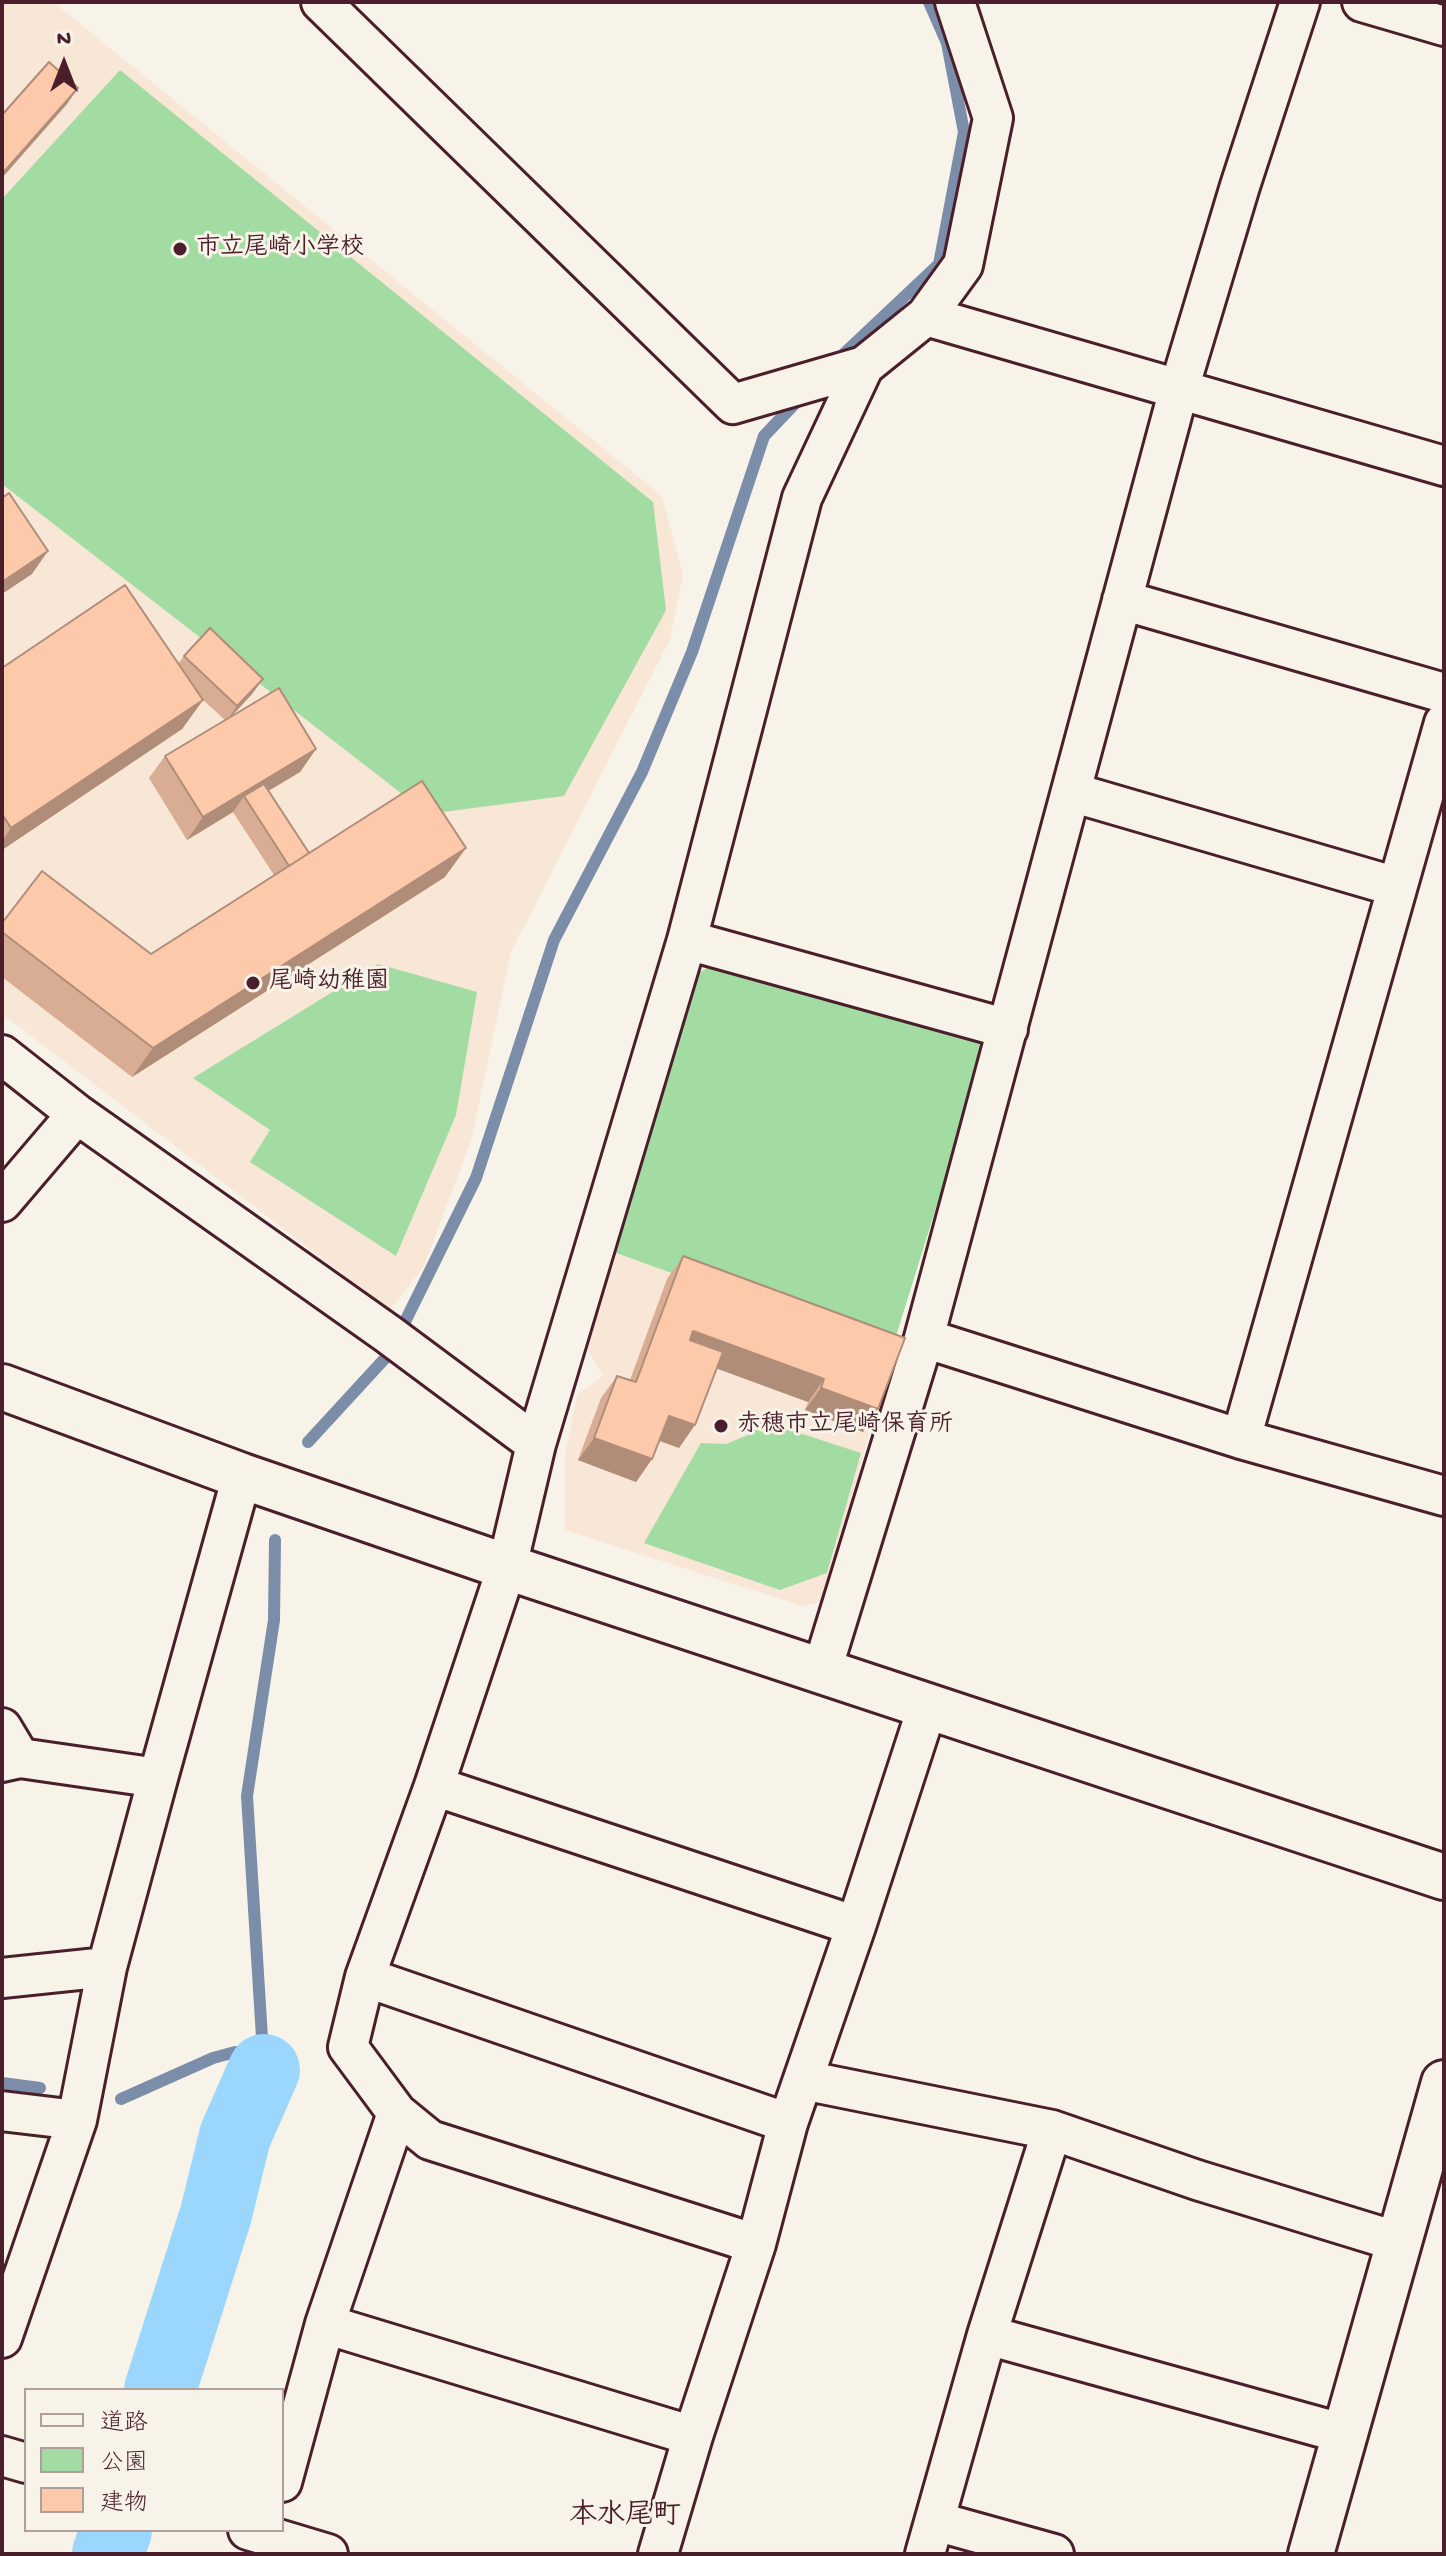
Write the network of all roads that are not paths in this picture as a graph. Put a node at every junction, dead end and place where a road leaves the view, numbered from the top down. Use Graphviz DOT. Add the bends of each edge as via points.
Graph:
graph roads {
  1 [pos="321,2"];
  2 [pos="955,2"];
  3 [pos="1300,2"];
  4 [pos="1362,2"];
  5 [pos="1444,26"];
  6 [pos="926,316"];
  7 [pos="864,366"];
  8 [pos="1179,389"];
  9 [pos="1444,466"];
  10 [pos="1122,600"];
  11 [pos="1444,693"];
  12 [pos="1444,723"];
  13 [pos="1071,792"];
  14 [pos="1397,887"];
  15 [pos="687,940"];
  16 [pos="1008,1029"];
  17 [pos="2,1055"];
  18 [pos="77,1114"];
  19 [pos="2,1202"];
  20 [pos="924,1338"];
  21 [pos="2,1387"];
  22 [pos="1241,1439"];
  23 [pos="536,1444"];
  24 [pos="242,1476"];
  25 [pos="1444,1496"];
  26 [pos="507,1567"];
  27 [pos="822,1670"];
  28 [pos="928,1705"];
  29 [pos="8,1749"];
  30 [pos="158,1778"];
  31 [pos="434,1786"];
  32 [pos="1444,1877"];
  33 [pos="856,1926"];
  34 [pos="107,1967"];
  35 [pos="365,1977"];
  36 [pos="2,1978"];
  37 [pos="803,2080"];
  38 [pos="1444,2083"];
  39 [pos="2,2111"];
  40 [pos="397,2113"];
  41 [pos="77,2120"];
  42 [pos="788,2123"];
  43 [pos="1052,2130"];
  44 [pos="1399,2242"];
  45 [pos="756,2244"];
  46 [pos="325,2324"];
  47 [pos="987,2335"];
  48 [pos="2,2338"];
  49 [pos="1345,2434"];
  50 [pos="693,2436"];
  51 [pos="2,2456"];
  52 [pos="24,2462"];
  53 [pos="284,2475"];
  54 [pos="261,2532"];
  55 [pos="930,2538"];
  56 [pos="328,2554"];
  57 [pos="658,2554"];
  58 [pos="1054,2554"];
  59 [pos="1311,2554"];
  1 -- 7 [label="street" via="733,404"];
  2 -- 6 [label="street" via="993,118 963,265"];
  3 -- 8 [label="street"];
  4 -- 5 [label="street"];
  6 -- 7 [label="street"];
  6 -- 8 [label="street"];
  7 -- 15 [label="street" via="802,498"];
  8 -- 9 [label="street"];
  8 -- 10 [label="street"];
  10 -- 11 [label="street"];
  10 -- 13 [label="street"];
  12 -- 14 [label="street"];
  13 -- 14 [label="street"];
  13 -- 16 [label="street"];
  14 -- 22 [label="street"];
  15 -- 16 [label="street"];
  15 -- 23 [label="street"];
  16 -- 20 [label="street"];
  17 -- 18 [label="street"];
  18 -- 19 [label="street"];
  18 -- 23 [label="street"];
  20 -- 22 [label="street"];
  20 -- 27 [label="street"];
  21 -- 24 [label="street"];
  22 -- 25 [label="street"];
  23 -- 26 [label="street"];
  24 -- 26 [label="street"];
  24 -- 30 [label="street"];
  26 -- 27 [label="street"];
  26 -- 31 [label="street"];
  27 -- 28 [label="street"];
  28 -- 32 [label="street"];
  28 -- 33 [label="street"];
  29 -- 30 [label="street"];
  30 -- 34 [label="street"];
  31 -- 33 [label="street"];
  31 -- 35 [label="street"];
  33 -- 37 [label="street"];
  34 -- 36 [label="street"];
  34 -- 41 [label="street"];
  35 -- 40 [label="street" via="348,2047"];
  35 -- 42 [label="street"];
  37 -- 42 [label="street"];
  37 -- 43 [label="street"];
  38 -- 44 [label="street"];
  39 -- 41 [label="street"];
  40 -- 45 [label="street" via="430,2140"];
  40 -- 46 [label="street"];
  41 -- 48 [label="street"];
  42 -- 45 [label="street"];
  43 -- 44 [label="street"];
  43 -- 47 [label="street"];
  44 -- 49 [label="street"];
  45 -- 50 [label="street"];
  46 -- 50 [label="street"];
  46 -- 53 [label="street"];
  47 -- 49 [label="street"];
  47 -- 55 [label="street"];
  49 -- 59 [label="street"];
  50 -- 57 [label="street"];
  51 -- 52 [label="street"];
  54 -- 56 [label="street"];
  55 -- 58 [label="street"];
}
